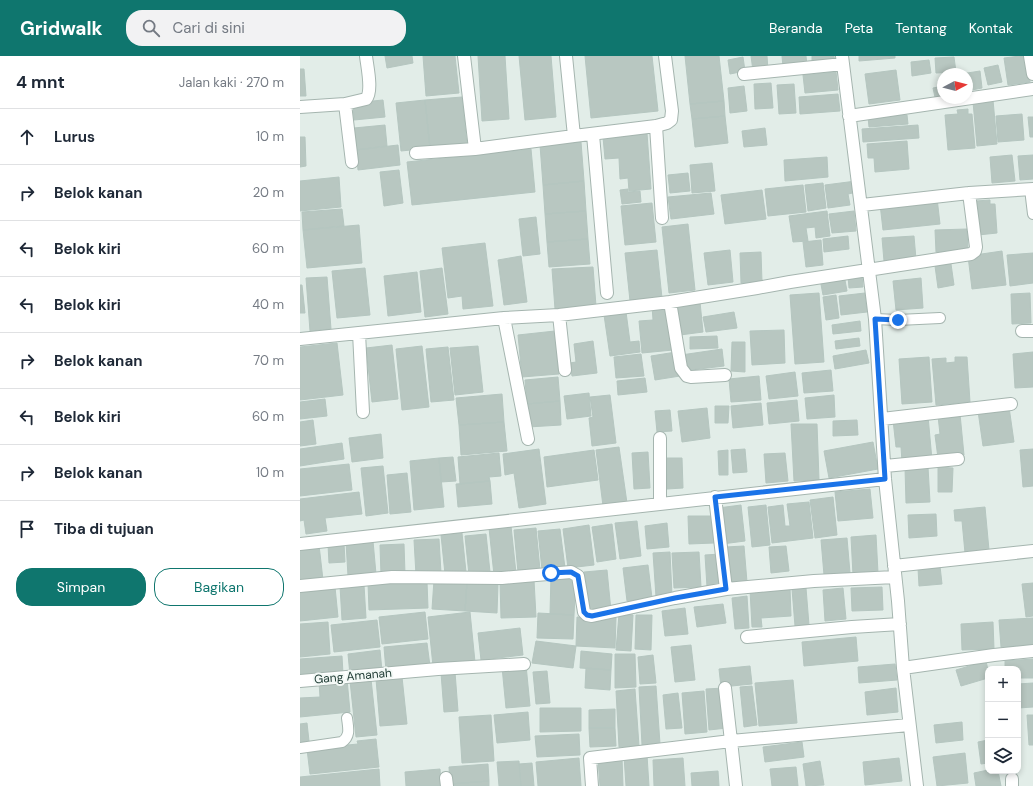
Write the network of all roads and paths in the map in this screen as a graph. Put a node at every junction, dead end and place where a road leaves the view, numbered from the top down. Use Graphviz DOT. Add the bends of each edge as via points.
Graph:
graph roads {
  1 [pos="366,56"];
  2 [pos="464,56"];
  3 [pos="566,56"];
  4 [pos="665,56"];
  5 [pos="1030,56"];
  6 [pos="843,65"];
  7 [pos="744,74"];
  8 [pos="1033,74"];
  9 [pos="1033,89"];
  10 [pos="345,104"];
  11 [pos="300,107"];
  12 [pos="850,116"];
  13 [pos="656,126"];
  14 [pos="593,135"];
  15 [pos="574,136"];
  16 [pos="475,149"];
  17 [pos="416,153"];
  18 [pos="352,162"];
  19 [pos="1032,189"];
  20 [pos="969,193"];
  21 [pos="862,205"];
  22 [pos="1033,214"];
  23 [pos="662,218"];
  24 [pos="868,269"];
  25 [pos="607,293"];
  26 [pos="670,302"];
  27 [pos="559,315"];
  28 [pos="504,318"];
  29 [pos="940,318"];
  30 [pos="875,319"];
  31 [pos="359,333"];
  32 [pos="300,338"];
  33 [pos="565,370"];
  34 [pos="725,375"];
  35 [pos="1011,404"];
  36 [pos="363,412"];
  37 [pos="882,419"];
  38 [pos="660,438"];
  39 [pos="528,439"];
  40 [pos="958,459"];
  41 [pos="885,466"];
  42 [pos="885,479"];
  43 [pos="715,497"];
  44 [pos="660,503"];
  45 [pos="300,544"];
  46 [pos="1033,551"];
  47 [pos="895,572"];
  48 [pos="300,586"];
  49 [pos="726,589"];
  50 [pos="899,620"];
  51 [pos="747,637"];
  52 [pos="1033,651"];
  53 [pos="524,664"];
  54 [pos="903,668"];
  55 [pos="300,681"];
  56 [pos="725,688"];
  57 [pos="347,718"];
  58 [pos="909,725"];
  59 [pos="731,741"];
  60 [pos="300,748"];
  61 [pos="592,786"];
  62 [pos="736,786"];
  63 [pos="917,786"];
  1 -- 10 [label="street" via="368,97 362,101"];
  2 -- 16 [label="street"];
  3 -- 15 [label="street"];
  4 -- 13 [label="street" via="672,117 667,123"];
  5 -- 8 [label="street"];
  6 -- 7 [label="street"];
  6 -- 12 [label="street"];
  9 -- 12 [label="street"];
  10 -- 11 [label="street"];
  10 -- 18 [label="street"];
  12 -- 21 [label="street"];
  13 -- 14 [label="street"];
  13 -- 23 [label="street"];
  14 -- 15 [label="street"];
  14 -- 25 [label="street"];
  15 -- 16 [label="street"];
  16 -- 17 [label="street"];
  19 -- 20 [label="street"];
  19 -- 22 [label="lane"];
  20 -- 21 [label="street"];
  20 -- 24 [label="street" via="975,251 971,254"];
  21 -- 24 [label="street"];
  24 -- 26 [label="street"];
  24 -- 30 [label="street"];
  26 -- 27 [label="street"];
  26 -- 34 [label="street" via="681,368 687,376"];
  27 -- 28 [label="street"];
  27 -- 33 [label="street"];
  28 -- 31 [label="street"];
  28 -- 39 [label="street"];
  29 -- 30 [label="lane"];
  30 -- 37 [label="street"];
  31 -- 32 [label="street"];
  31 -- 36 [label="street"];
  35 -- 37 [label="street"];
  37 -- 41 [label="street"];
  38 -- 44 [label="street"];
  40 -- 41 [label="street"];
  41 -- 42 [label="street"];
  42 -- 43 [label="street"];
  42 -- 47 [label="street"];
  43 -- 44 [label="street"];
  43 -- 49 [label="street"];
  44 -- 45 [label="street"];
  46 -- 47 [label="street"];
  47 -- 49 [label="street"];
  47 -- 50 [label="street"];
  48 -- 49 [label="street" via="392,577 502,578 571,572 578,576 584,612 592,616"];
  50 -- 51 [label="street"];
  50 -- 54 [label="street"];
  52 -- 54 [label="street"];
  53 -- 55 [label="street, Gang Amanah"];
  54 -- 58 [label="street"];
  56 -- 59 [label="street"];
  57 -- 60 [label="lane" via="348,733 342,742"];
  58 -- 59 [label="street"];
  58 -- 63 [label="street"];
  59 -- 61 [label="street" via="590,758"];
  59 -- 62 [label="street"];
}
